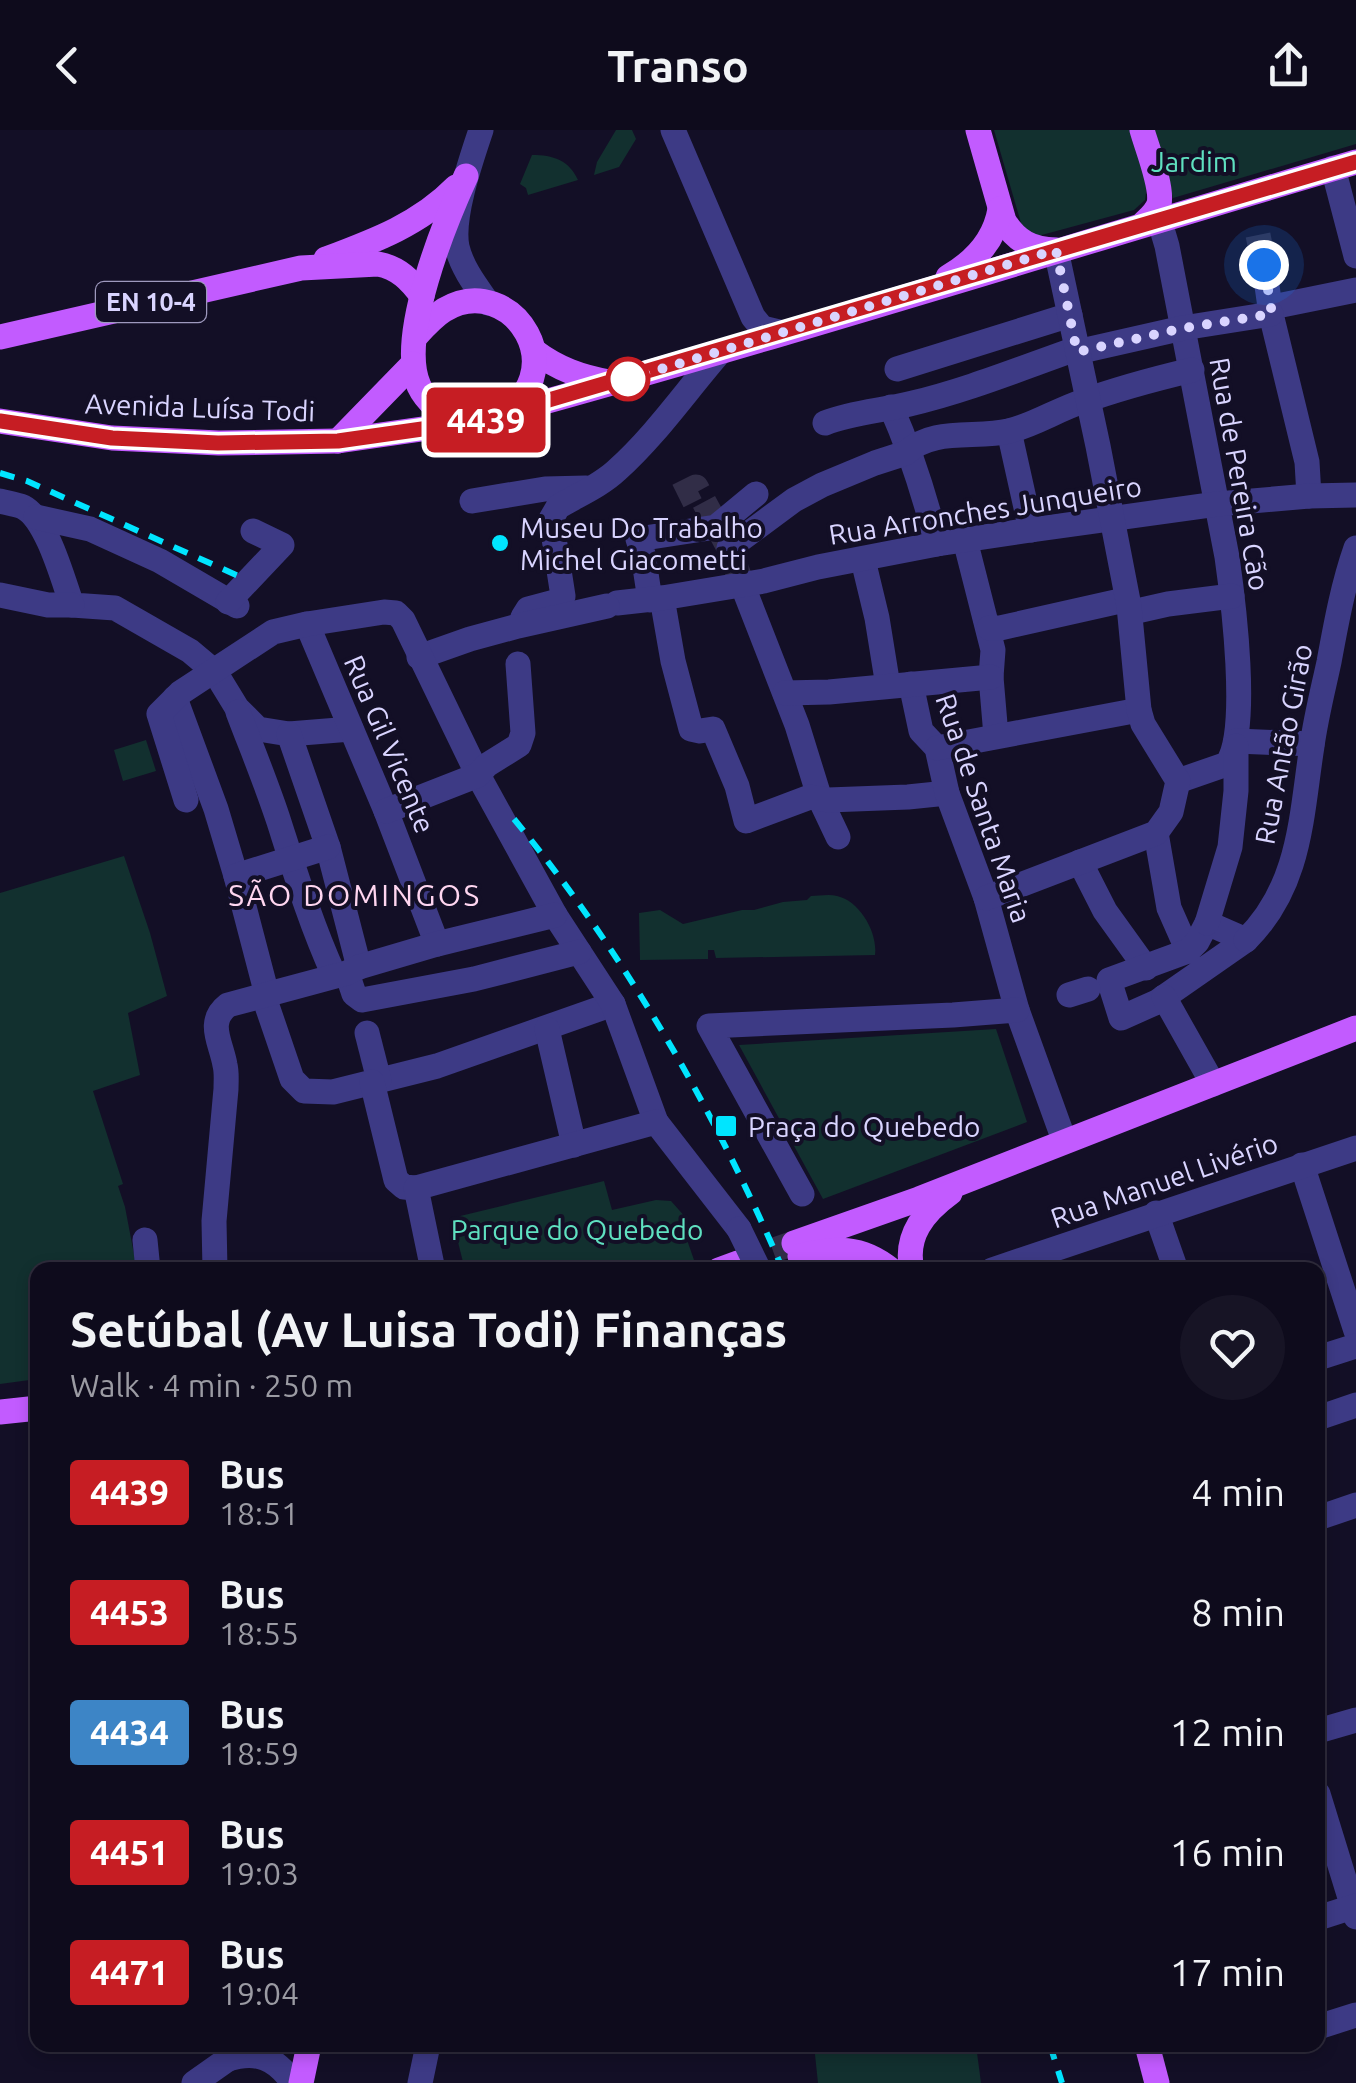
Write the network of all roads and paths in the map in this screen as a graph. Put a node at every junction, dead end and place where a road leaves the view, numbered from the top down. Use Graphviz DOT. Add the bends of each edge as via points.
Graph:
graph roads {
  1 [pos="481,130"];
  2 [pos="673,130"];
  3 [pos="978,130"];
  4 [pos="1142,130"];
  5 [pos="1344,165"];
  6 [pos="466,176"];
  7 [pos="1000,209"];
  8 [pos="1151,221"];
  9 [pos="1056,250"];
  10 [pos="1356,256"];
  11 [pos="1264,265"];
  12 [pos="302,268"];
  13 [pos="1356,290"];
  14 [pos="922,292"];
  15 [pos="422,296"];
  16 [pos="488,302"];
  17 [pos="1272,310"];
  18 [pos="1070,315"];
  19 [pos="1184,328"];
  20 [pos="783,333"];
  21 [pos="416,336"];
  22 [pos="0,337"];
  23 [pos="534,352"];
  24 [pos="720,352"];
  25 [pos="1077,352"];
  26 [pos="413,364"];
  27 [pos="897,369"];
  28 [pos="1192,370"];
  29 [pos="614,383"];
  30 [pos="1087,400"];
  31 [pos="891,406"];
  32 [pos="508,412"];
  33 [pos="0,421"];
  34 [pos="458,423"];
  35 [pos="826,423"];
  36 [pos="1009,431"];
  37 [pos="338,441"];
  38 [pos="910,449"];
  39 [pos="596,487"];
  40 [pos="756,494"];
  41 [pos="1356,495"];
  42 [pos="1309,496"];
  43 [pos="0,501"];
  44 [pos="472,502"];
  45 [pos="1217,504"];
  46 [pos="36,517"];
  47 [pos="1112,520"];
  48 [pos="1031,530"];
  49 [pos="253,531"];
  50 [pos="722,537"];
  51 [pos="965,540"];
  52 [pos="937,544"];
  53 [pos="1356,548"];
  54 [pos="863,560"];
  55 [pos="742,584"];
  56 [pos="0,595"];
  57 [pos="1232,596"];
  58 [pos="632,602"];
  59 [pos="1349,602"];
  60 [pos="72,605"];
  61 [pos="1129,606"];
  62 [pos="523,617"];
  63 [pos="307,624"];
  64 [pos="991,639"];
  65 [pos="419,657"];
  66 [pos="518,664"];
  67 [pos="215,672"];
  68 [pos="991,676"];
  69 [pos="900,685"];
  70 [pos="785,693"];
  71 [pos="175,698"];
  72 [pos="237,708"];
  73 [pos="1139,710"];
  74 [pos="351,730"];
  75 [pos="290,734"];
  76 [pos="996,736"];
  77 [pos="1236,742"];
  78 [pos="1312,744"];
  79 [pos="936,748"];
  80 [pos="478,775"];
  81 [pos="1178,781"];
  82 [pos="947,793"];
  83 [pos="820,799"];
  84 [pos="186,800"];
  85 [pos="386,811"];
  86 [pos="1160,829"];
  87 [pos="838,837"];
  88 [pos="328,847"];
  89 [pos="289,858"];
  90 [pos="1080,862"];
  91 [pos="236,876"];
  92 [pos="986,898"];
  93 [pos="555,916"];
  94 [pos="1207,923"];
  95 [pos="1246,940"];
  96 [pos="438,944"];
  97 [pos="1188,951"];
  98 [pos="578,952"];
  99 [pos="1146,968"];
  100 [pos="346,972"];
  101 [pos="264,997"];
  102 [pos="1164,997"];
  103 [pos="613,1004"];
  104 [pos="1017,1010"];
  105 [pos="1356,1028"];
  106 [pos="547,1029"];
  107 [pos="367,1033"];
  108 [pos="375,1081"];
  109 [pos="1213,1084"];
  110 [pos="656,1122"];
  111 [pos="1064,1140"];
  112 [pos="574,1145"];
  113 [pos="1356,1148"];
  114 [pos="1302,1165"];
  115 [pos="970,1179"];
  116 [pos="416,1188"];
  117 [pos="802,1194"];
  118 [pos="1156,1213"];
  119 [pos="145,1240"];
  120 [pos="147,1262"];
  121 [pos="214,1262"];
  122 [pos="431,1262"];
  123 [pos="739,1262"];
  124 [pos="881,1262"];
  125 [pos="911,1262"];
  126 [pos="1015,1262"];
  127 [pos="1173,1262"];
  128 [pos="1356,1331"];
  129 [pos="1356,1346"];
  130 [pos="1325,1356"];
  131 [pos="1356,1405"];
  132 [pos="30,1409"];
  133 [pos="0,1412"];
  134 [pos="1325,1416"];
  135 [pos="1356,1504"];
  136 [pos="1325,1515"];
  137 [pos="1356,1720"];
  138 [pos="1325,1729"];
  139 [pos="1325,1816"];
  140 [pos="1355,1910"];
  141 [pos="1325,1916"];
  142 [pos="1356,2014"];
  143 [pos="1325,2025"];
  144 [pos="234,2052"];
  145 [pos="307,2052"];
  146 [pos="427,2052"];
  147 [pos="1150,2052"];
  148 [pos="194,2083"];
  149 [pos="293,2083"];
  150 [pos="301,2083"];
  151 [pos="420,2083"];
  152 [pos="1158,2083"];
  1 -- 6 [label="street"];
  2 -- 20 [label="street" via="753,317 762,328"];
  3 -- 7 [label="main road"];
  4 -- 8 [label="main road" via="1159,190"];
  5 -- 8 [label="main road"];
  5 -- 10 [label="street"];
  6 -- 12 [label="main road, EN 10-4" via="416,220"];
  6 -- 15 [label="main road"];
  6 -- 16 [label="street" via="456,242"];
  7 -- 9 [label="main road" via="1016,238"];
  7 -- 14 [label="main road" via="978,254"];
  8 -- 9 [label="main road"];
  8 -- 19 [label="street, Rua de Pereira Cão" via="1167,246"];
  9 -- 14 [label="main road"];
  9 -- 18 [label="street"];
  11 -- 17 [label="street"];
  12 -- 15 [label="main road, EN 10-4" via="389,266"];
  12 -- 22 [label="main road, EN 10-4"];
  13 -- 17 [label="street"];
  14 -- 20 [label="main road"];
  15 -- 21 [label="main road"];
  16 -- 21 [label="main road" via="447,308"];
  16 -- 23 [label="main road" via="518,320"];
  17 -- 19 [label="street"];
  17 -- 42 [label="street"];
  18 -- 25 [label="street"];
  18 -- 27 [label="street"];
  19 -- 25 [label="street"];
  19 -- 28 [label="street, Rua de Pereira Cão"];
  20 -- 24 [label="main road"];
  21 -- 26 [label="main road"];
  23 -- 29 [label="main road" via="563,370"];
  23 -- 32 [label="main road" via="530,386"];
  24 -- 29 [label="main road"];
  24 -- 39 [label="street" via="648,439"];
  25 -- 30 [label="street"];
  25 -- 31 [label="street"];
  26 -- 34 [label="main road" via="427,400"];
  26 -- 37 [label="main road, Avenida Luísa Todi"];
  28 -- 30 [label="street"];
  28 -- 45 [label="street, Rua de Pereira Cão"];
  29 -- 32 [label="main road"];
  30 -- 36 [label="street"];
  30 -- 47 [label="street"];
  31 -- 35 [label="street"];
  31 -- 38 [label="street"];
  32 -- 34 [label="main road"];
  33 -- 37 [label="main road, Avenida Luísa Todi" via="112,438"];
  34 -- 37 [label="main road, Avenida Luísa Todi"];
  36 -- 38 [label="street" via="947,436"];
  36 -- 48 [label="street"];
  38 -- 50 [label="street"];
  38 -- 52 [label="street"];
  39 -- 44 [label="street"];
  39 -- 62 [label="street" via="558,507 551,519 563,596"];
  40 -- 50 [label="street"];
  41 -- 42 [label="street, Rua Arronches Junqueiro"];
  42 -- 45 [label="street, Rua Arronches Junqueiro"];
  43 -- 46 [label="street"];
  45 -- 47 [label="street, Rua Arronches Junqueiro"];
  45 -- 57 [label="street, Rua de Pereira Cão"];
  46 -- 49 [label="street" via="90,529 233,604 282,545"];
  46 -- 60 [label="street"];
  47 -- 48 [label="street, Rua Arronches Junqueiro"];
  47 -- 61 [label="street"];
  48 -- 51 [label="street, Rua Arronches Junqueiro"];
  50 -- 58 [label="street" via="638,539 643,554"];
  51 -- 52 [label="street, Rua Arronches Junqueiro"];
  51 -- 64 [label="street"];
  52 -- 54 [label="street, Rua Arronches Junqueiro"];
  53 -- 59 [label="street, Rua Antão Girão"];
  54 -- 55 [label="street, Rua Arronches Junqueiro"];
  54 -- 69 [label="street, Rua de Santa Maria"];
  55 -- 58 [label="street, Rua Arronches Junqueiro"];
  55 -- 70 [label="street"];
  56 -- 60 [label="street"];
  57 -- 61 [label="street" via="1137,611"];
  57 -- 77 [label="street, Rua de Pereira Cão"];
  58 -- 65 [label="street, Rua Arronches Junqueiro" via="518,626"];
  58 -- 83 [label="street" via="672,662 691,729 713,729 746,821"];
  59 -- 78 [label="street, Rua Antão Girão"];
  60 -- 67 [label="street" via="115,608"];
  61 -- 64 [label="street" via="1120,601"];
  61 -- 73 [label="street"];
  63 -- 65 [label="street" via="396,613"];
  63 -- 67 [label="street" via="273,632"];
  63 -- 74 [label="street, Rua Gil Vicente"];
  64 -- 68 [label="street"];
  65 -- 80 [label="street"];
  66 -- 80 [label="street" via="520,744"];
  67 -- 71 [label="street"];
  67 -- 72 [label="street"];
  68 -- 69 [label="street"];
  68 -- 76 [label="street"];
  69 -- 70 [label="street"];
  69 -- 79 [label="street, Rua de Santa Maria"];
  70 -- 83 [label="street"];
  71 -- 84 [label="street" via="160,714"];
  71 -- 91 [label="street"];
  72 -- 75 [label="street" via="258,729"];
  72 -- 89 [label="street"];
  73 -- 76 [label="street"];
  73 -- 81 [label="street"];
  74 -- 75 [label="street"];
  74 -- 85 [label="street, Rua Gil Vicente"];
  75 -- 88 [label="street"];
  76 -- 79 [label="street"];
  77 -- 78 [label="street"];
  77 -- 81 [label="street" via="1227,764"];
  77 -- 94 [label="street, Rua de Pereira Cão" via="1230,848"];
  78 -- 95 [label="street, Rua Antão Girão" via="1298,846 1278,900"];
  79 -- 82 [label="street, Rua de Santa Maria"];
  80 -- 85 [label="street"];
  80 -- 93 [label="street"];
  81 -- 86 [label="street"];
  82 -- 83 [label="street"];
  82 -- 92 [label="street, Rua de Santa Maria"];
  83 -- 87 [label="street"];
  85 -- 96 [label="street, Rua Gil Vicente"];
  86 -- 90 [label="street"];
  86 -- 97 [label="street" via="1169,908"];
  88 -- 89 [label="street"];
  88 -- 100 [label="street"];
  89 -- 91 [label="street"];
  89 -- 100 [label="street" via="312,926"];
  90 -- 92 [label="street"];
  90 -- 99 [label="street"];
  91 -- 101 [label="street"];
  92 -- 104 [label="street, Rua de Santa Maria"];
  93 -- 96 [label="street"];
  93 -- 98 [label="street"];
  94 -- 95 [label="street"];
  94 -- 97 [label="street, Rua de Pereira Cão"];
  95 -- 102 [label="street, Rua Antão Girão"];
  96 -- 100 [label="street"];
  97 -- 99 [label="street"];
  98 -- 100 [label="street" via="362,1000"];
  98 -- 103 [label="street"];
  99 -- 102 [label="street, Rua Antão Girão" via="1092,987 1120,1018"];
  100 -- 101 [label="street"];
  101 -- 108 [label="street" via="292,1078 304,1091 333,1092"];
  101 -- 121 [label="street" via="228,1005 214,1022 226,1068"];
  102 -- 109 [label="street"];
  103 -- 106 [label="street"];
  103 -- 110 [label="street"];
  104 -- 111 [label="street"];
  104 -- 117 [label="street" via="709,1026"];
  105 -- 109 [label="main road"];
  106 -- 108 [label="street"];
  106 -- 112 [label="street"];
  107 -- 108 [label="street"];
  108 -- 116 [label="street" via="396,1180"];
  109 -- 111 [label="main road"];
  110 -- 112 [label="street"];
  110 -- 123 [label="street, bridge" via="739,1229"];
  111 -- 115 [label="main road"];
  112 -- 116 [label="street"];
  113 -- 114 [label="street, Rua Manuel Livério"];
  114 -- 118 [label="street, Rua Manuel Livério"];
  114 -- 128 [label="street"];
  115 -- 124 [label="main road" via="797,1250 844,1249"];
  115 -- 125 [label="main road" via="919,1222"];
  116 -- 122 [label="street"];
  118 -- 126 [label="street, Rua Manuel Livério"];
  118 -- 127 [label="street"];
  119 -- 120 [label="street"];
  129 -- 130 [label="street"];
  131 -- 134 [label="street"];
  132 -- 133 [label="main road"];
  135 -- 136 [label="street"];
  137 -- 138 [label="street"];
  139 -- 140 [label="street"];
  140 -- 141 [label="street"];
  142 -- 143 [label="street"];
  144 -- 148 [label="street"];
  144 -- 149 [label="street" via="273,2062"];
  145 -- 150 [label="main road"];
  146 -- 151 [label="street"];
  147 -- 152 [label="main road"];
}
